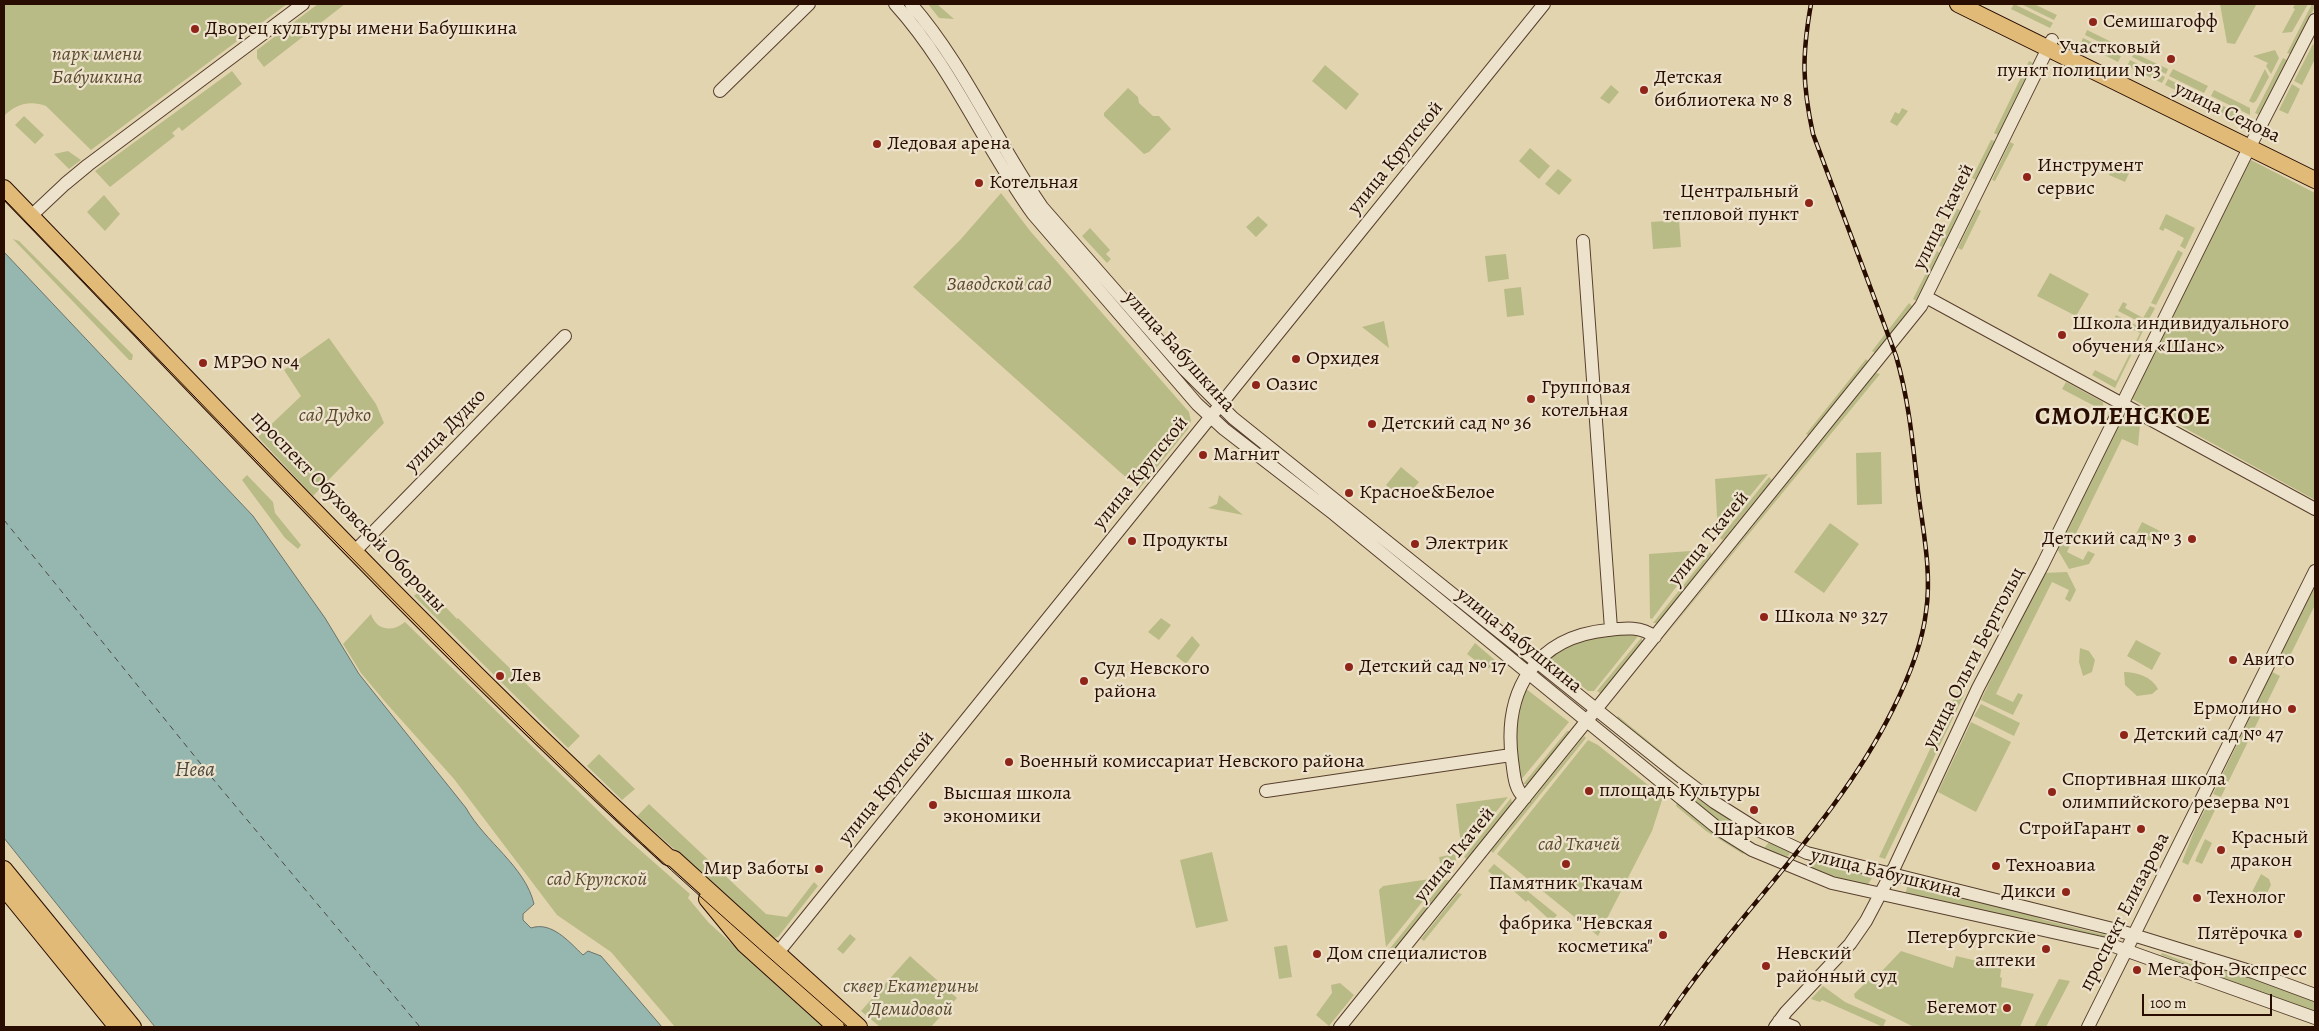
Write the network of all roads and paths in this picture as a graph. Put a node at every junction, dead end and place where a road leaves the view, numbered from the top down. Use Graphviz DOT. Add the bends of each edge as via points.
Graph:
graph roads {
  1 [pos="303,4"];
  2 [pos="809,4"];
  3 [pos="895,4"];
  4 [pos="911,4"];
  5 [pos="1544,4"];
  6 [pos="1958,4"];
  7 [pos="1979,4"];
  8 [pos="2315,20"];
  9 [pos="2050,44"];
  10 [pos="720,91"];
  11 [pos="2251,144"];
  12 [pos="2315,171"];
  13 [pos="2315,180"];
  14 [pos="4,188"];
  15 [pos="31,216"];
  16 [pos="1583,241"];
  17 [pos="1926,296"];
  18 [pos="565,336"];
  19 [pos="2123,402"];
  20 [pos="1219,406"];
  21 [pos="1210,417"];
  22 [pos="2315,509"];
  23 [pos="354,552"];
  24 [pos="2315,571"];
  25 [pos="1611,630"];
  26 [pos="1651,633"];
  27 [pos="1532,668"];
  28 [pos="1596,710"];
  29 [pos="1587,721"];
  30 [pos="1511,755"];
  31 [pos="1266,791"];
  32 [pos="1525,798"];
  33 [pos="1760,831"];
  34 [pos="1752,850"];
  35 [pos="1807,853"];
  36 [pos="4,869"];
  37 [pos="1794,869"];
  38 [pos="1890,875"];
  39 [pos="4,888"];
  40 [pos="1880,895"];
  41 [pos="2135,935"];
  42 [pos="2127,951"];
  43 [pos="772,960"];
  44 [pos="2315,994"];
  45 [pos="2315,1018"];
  46 [pos="1777,1024"];
  47 [pos="117,1027"];
  48 [pos="133,1027"];
  49 [pos="836,1027"];
  50 [pos="859,1027"];
  51 [pos="1340,1027"];
  52 [pos="1794,1027"];
  53 [pos="2088,1027"];
  1 -- 15 [label="street" via="88,165"];
  2 -- 10 [label="street"];
  3 -- 21 [label="street, улица Бабушкина" via="945,70 1010,182 1033,214"];
  4 -- 20 [label="street, улица Бабушкина" via="960,72 1020,176 1042,207"];
  5 -- 20 [label="street, улица Крупской"];
  6 -- 9 [label="main road, улица Седова"];
  7 -- 9 [label="main road, улица Седова"];
  8 -- 11 [label="street, улица Ольги Берггольц"];
  9 -- 11 [label="main road, улица Седова"];
  9 -- 17 [label="street, улица Ткачей"];
  11 -- 12 [label="main road, улица Седова"];
  11 -- 13 [label="main road, улица Седова"];
  11 -- 19 [label="street, улица Ольги Берггольц"];
  14 -- 15 [label="main road, проспект Обуховской Обороны"];
  15 -- 23 [label="main road, проспект Обуховской Обороны"];
  16 -- 25 [label="street"];
  17 -- 19 [label="street"];
  17 -- 26 [label="street, улица Ткачей"];
  18 -- 23 [label="street, улица Дудко"];
  19 -- 22 [label="street"];
  19 -- 38 [label="street, улица Ольги Берггольц" via="1978,688"];
  20 -- 21 [label="street, улица Крупской"];
  20 -- 27 [label="street, улица Бабушкина"];
  21 -- 27 [label="street, улица Бабушкина"];
  21 -- 43 [label="street, улица Крупской"];
  23 -- 43 [label="main road, проспект Обуховской Обороны" via="517,714 668,857 744,944"];
  24 -- 41 [label="street, проспект Елизарова"];
  25 -- 26 [label="street"];
  25 -- 27 [label="street" via="1568,639 1549,651"];
  26 -- 28 [label="street, улица Ткачей"];
  27 -- 28 [label="street, улица Бабушкина"];
  27 -- 29 [label="street, улица Бабушкина"];
  27 -- 30 [label="street" via="1519,688 1512,713"];
  28 -- 29 [label="street, улица Ткачей"];
  28 -- 33 [label="street, улица Бабушкина" via="1714,802"];
  29 -- 32 [label="street, улица Ткачей"];
  29 -- 34 [label="street, улица Бабушкина" via="1696,812"];
  30 -- 31 [label="street"];
  30 -- 32 [label="street" via="1517,788"];
  32 -- 51 [label="street, улица Ткачей"];
  33 -- 34 [label="street"];
  33 -- 35 [label="street, улица Бабушкина"];
  34 -- 37 [label="street, улица Бабушкина"];
  35 -- 37 [label="street"];
  35 -- 38 [label="street, улица Бабушкина"];
  36 -- 48 [label="main road"];
  37 -- 40 [label="street, улица Бабушкина"];
  38 -- 40 [label="street, улица Ольги Берггольц"];
  38 -- 41 [label="street, улица Бабушкина" via="2021,904"];
  39 -- 47 [label="main road"];
  40 -- 42 [label="street, улица Бабушкина"];
  40 -- 46 [label="street, улица Ольги Берггольц" via="1850,944"];
  41 -- 42 [label="street, проспект Елизарова"];
  41 -- 44 [label="street, улица Бабушкина"];
  42 -- 45 [label="street, улица Бабушкина"];
  42 -- 53 [label="street, проспект Елизарова"];
  43 -- 49 [label="main road, проспект Обуховской Обороны"];
  43 -- 50 [label="main road, проспект Обуховской Обороны"];
  46 -- 52 [label="street"];
}
